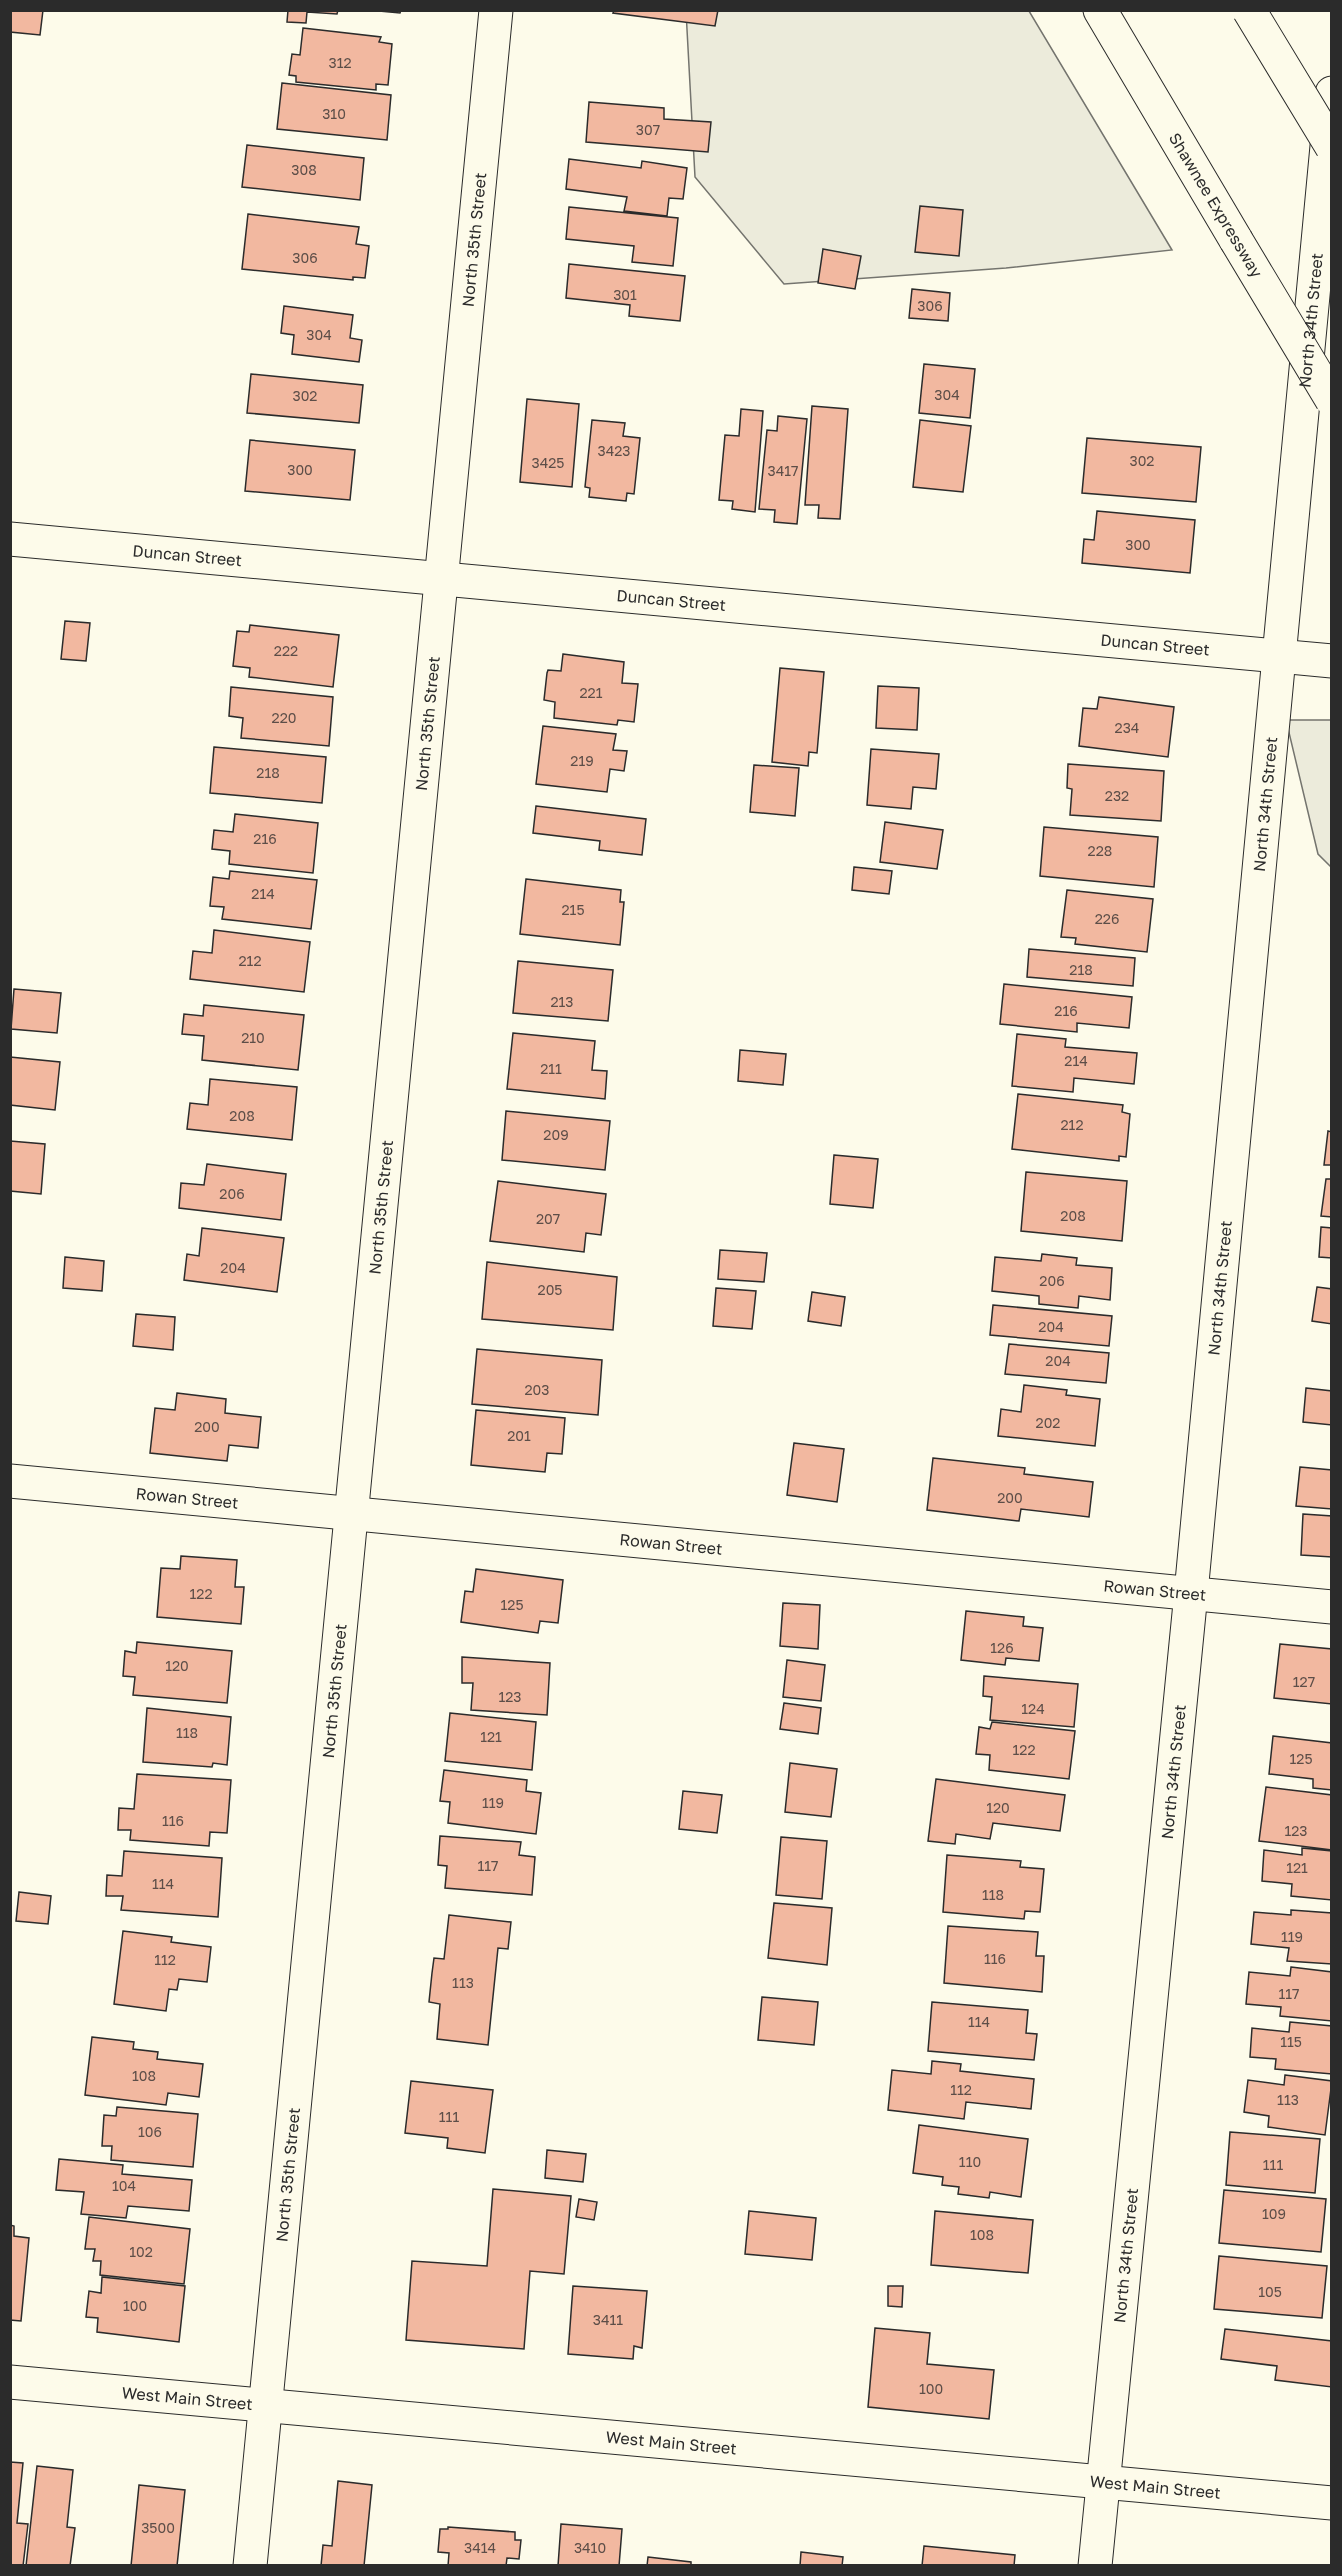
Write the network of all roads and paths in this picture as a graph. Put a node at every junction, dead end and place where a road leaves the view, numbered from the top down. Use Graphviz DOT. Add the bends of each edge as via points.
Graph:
graph roads {
  1 [pos="496,10"];
  2 [pos="1100,10"];
  3 [pos="1249,10"];
  4 [pos="1332,93"];
  5 [pos="1332,147"];
  6 [pos="1332,400"];
  7 [pos="10,539"];
  8 [pos="443,579"];
  9 [pos="1278,656"];
  10 [pos="1332,661"];
  11 [pos="10,1481"];
  12 [pos="351,1514"];
  13 [pos="1191,1593"];
  14 [pos="1332,1607"];
  15 [pos="10,2382"];
  16 [pos="265,2405"];
  17 [pos="1104,2483"];
  18 [pos="1332,2503"];
  19 [pos="250,2565"];
  20 [pos="1095,2565"];
  1 -- 8 [label="main road, North 35th Street"];
  2 -- 6 [label="main road, Shawnee Expressway, bridge"];
  3 -- 5 [label="main road, bridge"];
  4 -- 9 [label="main road, North 34th Street"];
  7 -- 8 [label="main road, Duncan Street"];
  8 -- 9 [label="main road, Duncan Street"];
  8 -- 12 [label="main road, North 35th Street"];
  9 -- 10 [label="main road, Duncan Street"];
  9 -- 13 [label="main road, North 34th Street"];
  11 -- 12 [label="main road, Rowan Street"];
  12 -- 13 [label="main road, Rowan Street"];
  12 -- 16 [label="main road, North 35th Street"];
  13 -- 14 [label="main road, Rowan Street"];
  13 -- 17 [label="main road, North 34th Street"];
  15 -- 16 [label="main road, West Main Street"];
  16 -- 17 [label="main road, West Main Street"];
  16 -- 19 [label="main road, North 35th Street"];
  17 -- 18 [label="main road, West Main Street"];
  17 -- 20 [label="main road, North 34th Street"];
}
